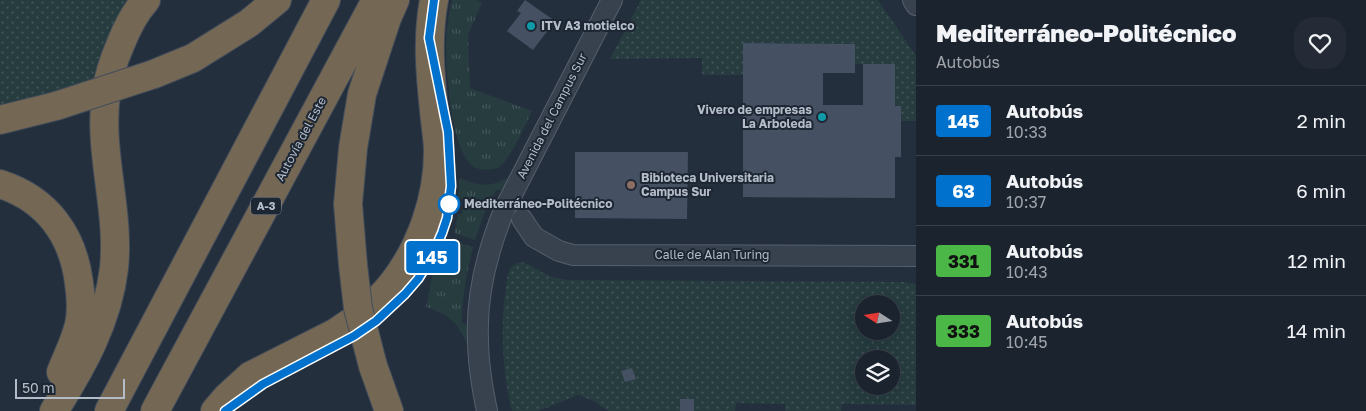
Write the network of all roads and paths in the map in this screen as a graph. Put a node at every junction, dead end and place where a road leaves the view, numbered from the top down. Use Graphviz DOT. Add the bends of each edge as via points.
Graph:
graph roads {
  1 [pos="146,0"];
  2 [pos="277,0"];
  3 [pos="326,0"];
  4 [pos="376,0"];
  5 [pos="395,0"];
  6 [pos="434,0"];
  7 [pos="612,0"];
  8 [pos="913,0"];
  9 [pos="916,5"];
  10 [pos="0,120"];
  11 [pos="0,184"];
  12 [pos="522,219"];
  13 [pos="916,256"];
  14 [pos="40,411"];
  15 [pos="54,411"];
  16 [pos="109,411"];
  17 [pos="155,411"];
  18 [pos="216,411"];
  19 [pos="388,411"];
  20 [pos="487,411"];
  1 -- 15 [label="highway" via="115,57 106,93 106,160 115,242 110,292 94,342"];
  2 -- 10 [label="highway, bridge" via="193,58 56,106"];
  3 -- 16 [label="highway"];
  4 -- 17 [label="highway, Autovía del Este / A-3"];
  5 -- 19 [label="highway, bridge" via="362,94 348,204 358,308"];
  6 -- 18 [label="highway" via="429,66 438,152 426,223 412,255 393,284 362,314 335,333 250,376"];
  7 -- 20 [label="street, Avenida del Campus Sur" via="495,231 478,318 480,372"];
  8 -- 9 [label="street"];
  11 -- 14 [label="highway" via="25,195 58,223 77,268 81,310 79,326 61,372"];
  12 -- 13 [label="street, Calle de Alan Turing" via="534,237 572,255"];
}
